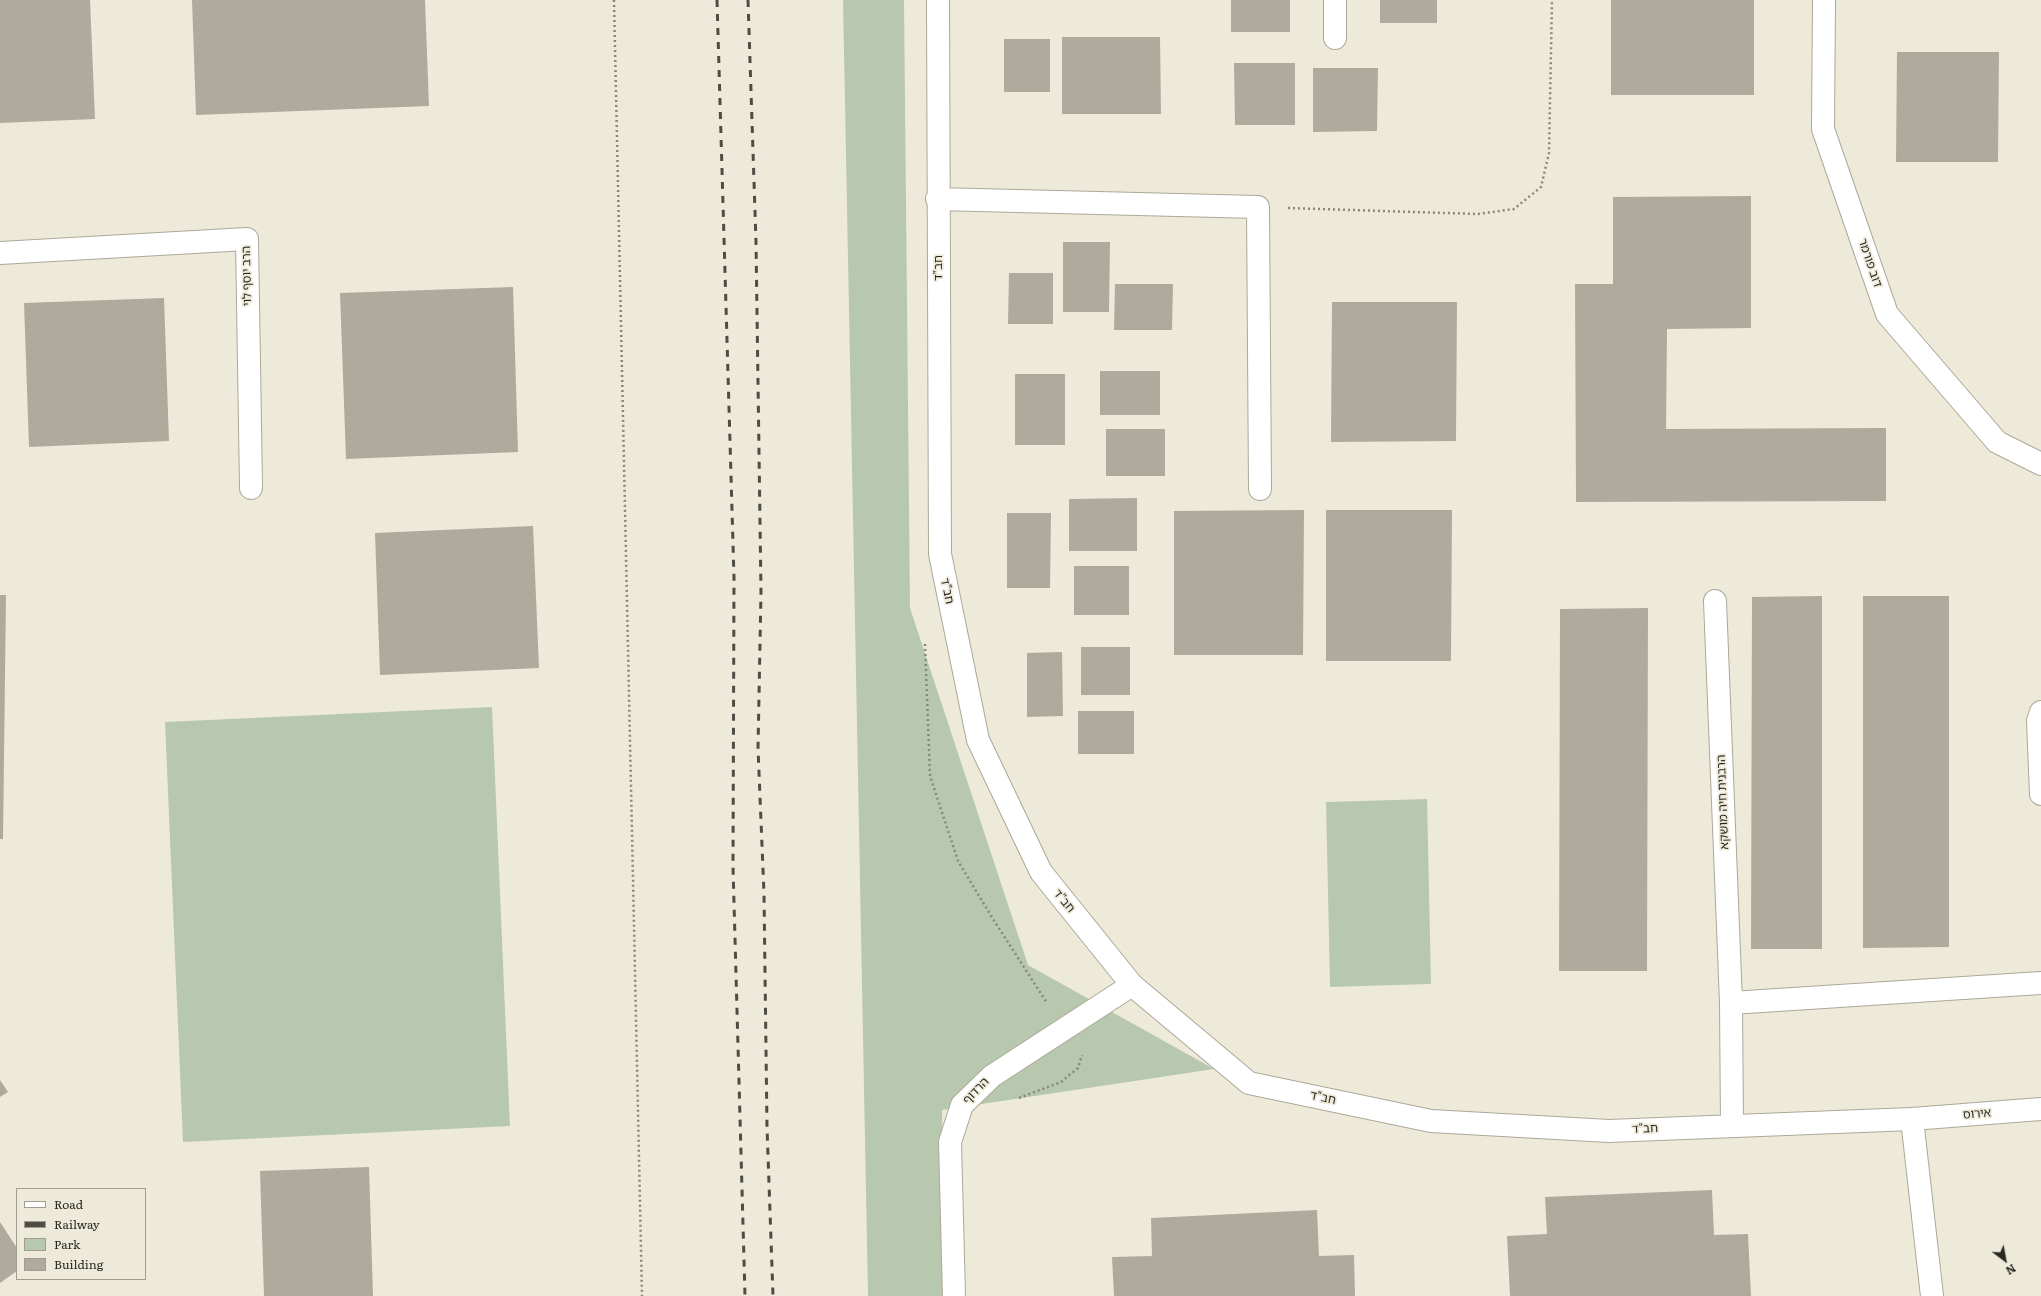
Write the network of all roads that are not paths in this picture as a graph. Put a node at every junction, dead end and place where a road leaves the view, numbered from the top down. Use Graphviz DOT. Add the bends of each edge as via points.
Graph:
graph roads {
  1 [pos="938,0"];
  2 [pos="1335,0"];
  3 [pos="1824,0"];
  4 [pos="1335,38"];
  5 [pos="937,200"];
  6 [pos="0,253"];
  7 [pos="2041,464"];
  8 [pos="251,488"];
  9 [pos="1260,489"];
  10 [pos="1715,601"];
  11 [pos="2041,712"];
  12 [pos="2041,794"];
  13 [pos="2041,983"];
  14 [pos="1132,985"];
  15 [pos="1731,1003"];
  16 [pos="2041,1109"];
  17 [pos="1912,1119"];
  18 [pos="1732,1126"];
  19 [pos="954,1296"];
  20 [pos="1932,1296"];
  1 -- 5 [label="street, חב\"ד"];
  2 -- 4 [label="street"];
  3 -- 7 [label="street, דוב פורמר" via="1823,129 1887,314 1997,442"];
  5 -- 9 [label="street" via="1258,207"];
  5 -- 14 [label="street, חב\"ד" via="940,554 978,740 1041,872"];
  6 -- 8 [label="street, הרב יוסף לוי" via="247,239"];
  10 -- 15 [label="street, הרבנית חיה מושקא"];
  11 -- 12 [label="street" via="2038,721"];
  13 -- 15 [label="street"];
  14 -- 18 [label="street, חב\"ד" via="1249,1083 1431,1121 1609,1131"];
  14 -- 19 [label="street, הרדוף" via="992,1076 962,1105 950,1142"];
  15 -- 18 [label="street, הרבנית חיה מושקא"];
  16 -- 17 [label="street, אירוס"];
  17 -- 18 [label="street, חב\"ד"];
  17 -- 20 [label="street"];
}
